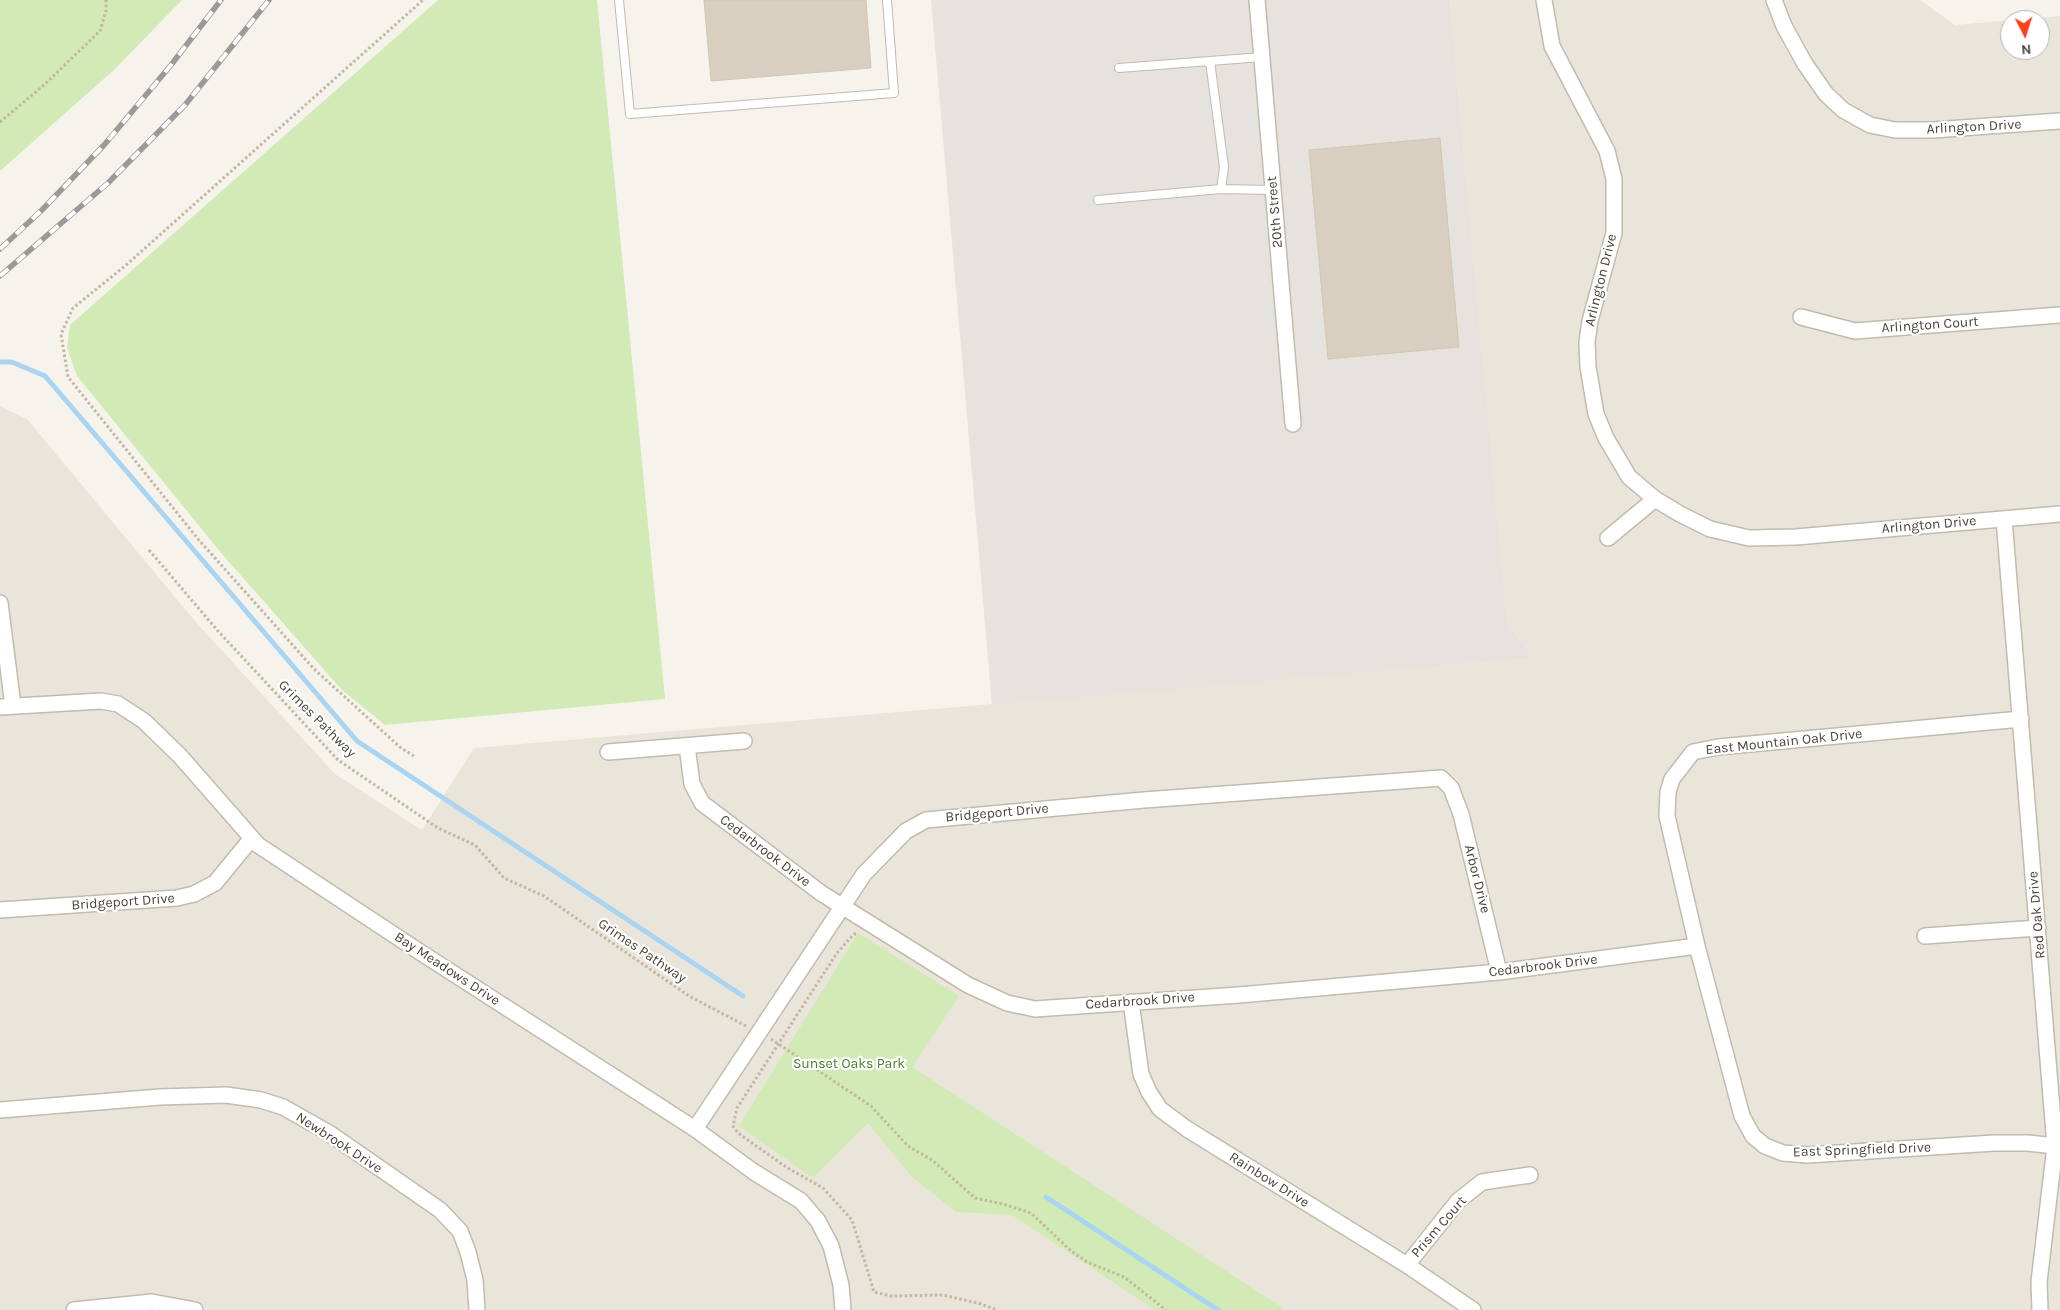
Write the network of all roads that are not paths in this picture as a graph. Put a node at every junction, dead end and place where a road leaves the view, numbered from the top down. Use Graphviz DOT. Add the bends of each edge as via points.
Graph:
graph roads {
  1 [pos="619,0"];
  2 [pos="887,0"];
  3 [pos="1257,0"];
  4 [pos="1544,0"];
  5 [pos="1774,0"];
  6 [pos="1262,57"];
  7 [pos="1210,61"];
  8 [pos="1119,68"];
  9 [pos="2060,121"];
  10 [pos="1221,189"];
  11 [pos="1273,190"];
  12 [pos="1098,200"];
  13 [pos="2060,316"];
  14 [pos="1802,317"];
  15 [pos="1293,424"];
  16 [pos="1655,500"];
  17 [pos="2060,514"];
  18 [pos="2004,519"];
  19 [pos="1608,538"];
  20 [pos="0,603"];
  21 [pos="6,707"];
  22 [pos="2021,719"];
  23 [pos="744,741"];
  24 [pos="687,746"];
  25 [pos="608,752"];
  26 [pos="1451,788"];
  27 [pos="252,838"];
  28 [pos="842,906"];
  29 [pos="0,910"];
  30 [pos="2038,928"];
  31 [pos="1925,936"];
  32 [pos="1696,946"];
  33 [pos="1500,972"];
  34 [pos="1130,1002"];
  35 [pos="0,1110"];
  36 [pos="695,1129"];
  37 [pos="2055,1146"];
  38 [pos="1530,1175"];
  39 [pos="1406,1266"];
  40 [pos="74,1310"];
  41 [pos="195,1310"];
  42 [pos="477,1310"];
  43 [pos="843,1310"];
  44 [pos="1473,1310"];
  45 [pos="2040,1310"];
  1 -- 2 [label="lane" via="630,114 894,93"];
  3 -- 6 [label="street, 20th Street"];
  4 -- 16 [label="street, Arlington Drive" via="1552,46 1607,151 1614,179 1614,233 1587,342 1596,414 1629,477"];
  5 -- 9 [label="street, Arlington Drive" via="1792,41 1826,94 1843,110 1870,124 1895,130 1933,130"];
  6 -- 7 [label="lane"];
  6 -- 11 [label="street, 20th Street"];
  7 -- 8 [label="lane"];
  7 -- 10 [label="lane" via="1224,167"];
  10 -- 11 [label="lane"];
  10 -- 12 [label="lane"];
  11 -- 15 [label="street, 20th Street"];
  13 -- 14 [label="street, Arlington Court" via="1855,331"];
  16 -- 18 [label="street, Arlington Drive" via="1710,529 1749,538"];
  16 -- 19 [label="street"];
  17 -- 18 [label="street, Arlington Drive"];
  18 -- 22 [label="street, Red Oak Drive"];
  20 -- 21 [label="street"];
  21 -- 27 [label="street, Bay Meadows Drive" via="101,701 118,704 144,721 180,756"];
  22 -- 30 [label="street, Red Oak Drive"];
  22 -- 32 [label="street, East Mountain Oak Drive" via="1693,752 1672,779 1667,816"];
  23 -- 24 [label="street"];
  24 -- 25 [label="street"];
  24 -- 28 [label="street, Cedarbrook Drive" via="692,784 702,803"];
  26 -- 28 [label="street, Bridgeport Drive" via="1441,778 926,820 906,831 864,874"];
  26 -- 33 [label="street, Arbor Drive" via="1461,814"];
  27 -- 29 [label="street, Bridgeport Drive" via="215,883 194,894 177,898"];
  27 -- 36 [label="street, Bay Meadows Drive" via="415,949"];
  28 -- 34 [label="street, Cedarbrook Drive" via="968,985 1007,1003 1035,1008"];
  28 -- 36 [label="street, Bridgeport Drive"];
  30 -- 31 [label="street"];
  30 -- 37 [label="street, Red Oak Drive"];
  32 -- 33 [label="street, Cedarbrook Drive"];
  32 -- 37 [label="street, East Springfield Drive" via="1742,1116 1753,1136 1765,1146 1783,1153 1807,1155 1994,1143"];
  33 -- 34 [label="street, Cedarbrook Drive"];
  34 -- 39 [label="street, Rainbow Drive" via="1141,1074 1160,1109"];
  35 -- 42 [label="street, Newbrook Drive" via="226,1095 282,1106 329,1133 440,1210 460,1231 476,1280"];
  36 -- 43 [label="street, Bay Meadows Drive" via="801,1202 818,1221 831,1246 841,1285"];
  37 -- 45 [label="street, Red Oak Drive" via="2038,1282"];
  38 -- 39 [label="street, Prism Court" via="1482,1182 1458,1201"];
  39 -- 44 [label="street, Rainbow Drive"];
  40 -- 41 [label="street" via="152,1302"];
}
